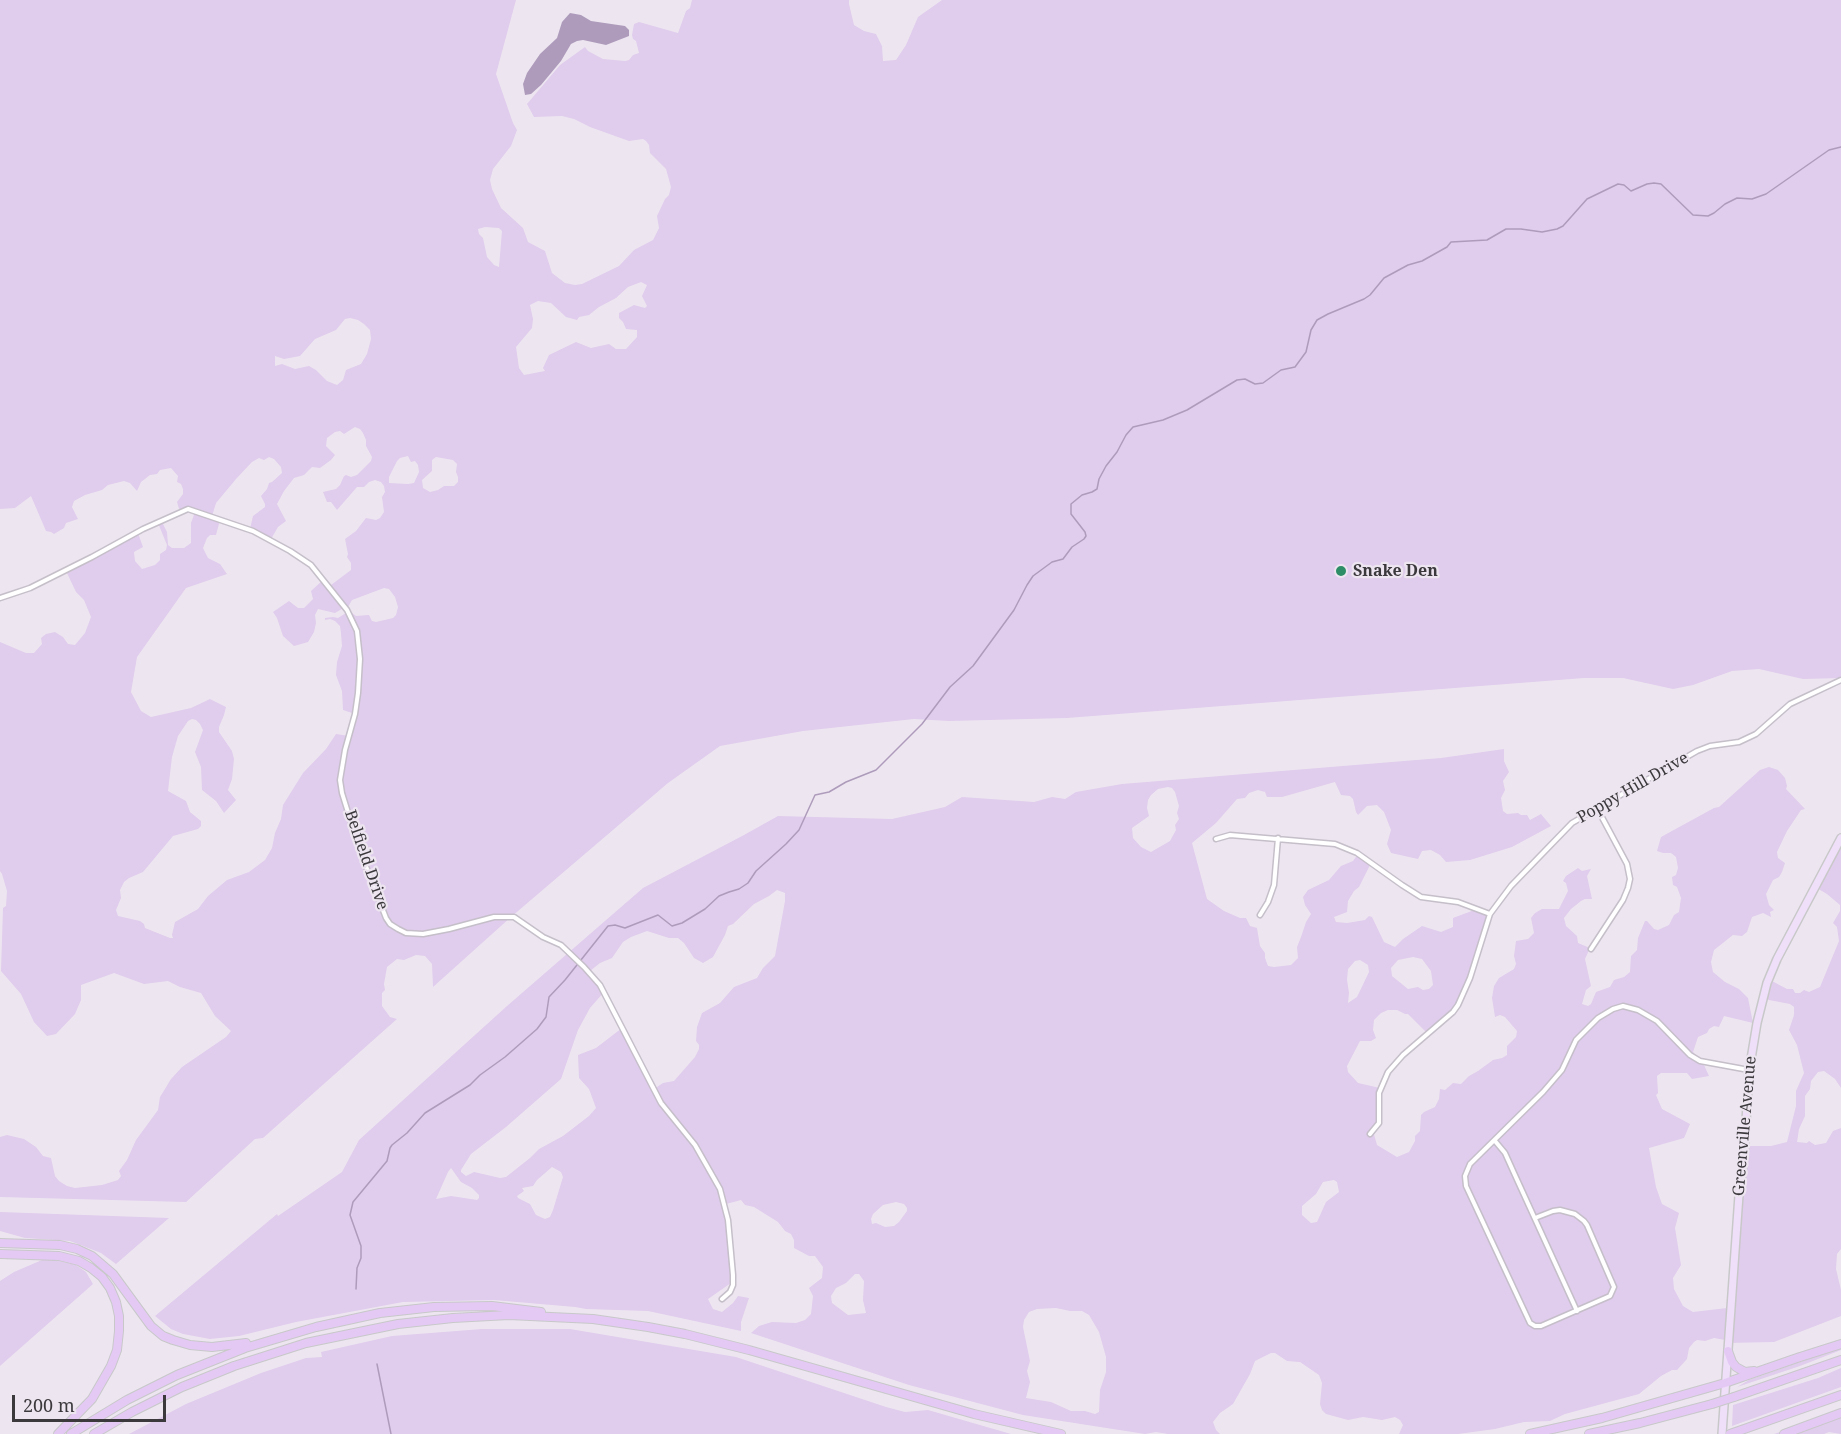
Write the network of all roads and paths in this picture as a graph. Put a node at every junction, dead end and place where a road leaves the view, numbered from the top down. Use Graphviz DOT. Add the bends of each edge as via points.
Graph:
graph roads {
  1 [pos="0,598"];
  2 [pos="1841,680"];
  3 [pos="1597,808"];
  4 [pos="1278,838"];
  5 [pos="1841,838"];
  6 [pos="1216,839"];
  7 [pos="1491,914"];
  8 [pos="1260,915"];
  9 [pos="1591,949"];
  10 [pos="1749,1071"];
  11 [pos="1370,1134"];
  12 [pos="1495,1141"];
  13 [pos="1535,1218"];
  14 [pos="0,1243"];
  15 [pos="0,1254"];
  16 [pos="722,1299"];
  17 [pos="1577,1311"];
  18 [pos="565,1317"];
  19 [pos="280,1336"];
  20 [pos="1841,1344"];
  21 [pos="1728,1351"];
  22 [pos="1800,1357"];
  23 [pos="1841,1360"];
  24 [pos="1725,1383"];
  25 [pos="1841,1395"];
  26 [pos="1841,1413"];
  27 [pos="58,1434"];
  28 [pos="71,1434"];
  29 [pos="94,1434"];
  30 [pos="1061,1434"];
  31 [pos="1530,1434"];
  32 [pos="1589,1434"];
  33 [pos="1722,1434"];
  34 [pos="1731,1434"];
  35 [pos="1784,1434"];
  1 -- 16 [label="street, Belfield Drive" via="30,588 189,509 254,531 311,565 347,610 357,631 358,693 340,780 360,851 390,924 406,933 423,934 494,917 514,917 561,945 596,980 661,1103 695,1145 720,1189 728,1220 733,1275 730,1292"];
  2 -- 3 [label="street, Poppy Hill Drive" via="1790,704 1748,738 1697,751"];
  3 -- 7 [label="street, Poppy Hill Drive" via="1572,823 1548,846"];
  3 -- 9 [label="street" via="1627,864 1630,879 1623,900"];
  4 -- 6 [label="street" via="1230,835"];
  4 -- 7 [label="street" via="1338,845 1357,853 1421,897 1458,902"];
  4 -- 8 [label="street" via="1274,885"];
  5 -- 10 [label="main road, Greenville Avenue" via="1767,983"];
  7 -- 11 [label="street, Poppy Hill Drive" via="1458,1005 1388,1072 1379,1093 1379,1123"];
  10 -- 12 [label="street" via="1700,1061 1658,1021 1623,1006 1598,1018 1576,1040 1562,1070"];
  10 -- 21 [label="main road, Greenville Avenue"];
  12 -- 13 [label="street" via="1505,1153"];
  12 -- 17 [label="street" via="1470,1164 1466,1186 1530,1323 1546,1325"];
  13 -- 17 [label="street"];
  13 -- 17 [label="street" via="1553,1211 1568,1211 1584,1221 1592,1234 1614,1287 1610,1296"];
  14 -- 19 [label="highway" via="66,1246 92,1256 113,1274 151,1326 173,1340 218,1347"];
  15 -- 27 [label="highway" via="59,1256 79,1261 105,1280 116,1302 119,1337 111,1366 92,1399"];
  18 -- 19 [label="highway" via="500,1307 434,1307 380,1313"];
  18 -- 29 [label="highway" via="453,1318 324,1338 217,1372"];
  18 -- 30 [label="highway" via="704,1338 956,1410"];
  19 -- 28 [label="highway" via="177,1375"];
  20 -- 22 [label="highway"];
  21 -- 22 [label="highway" via="1734,1365 1745,1372"];
  21 -- 24 [label="main road, Greenville Avenue"];
  22 -- 24 [label="highway"];
  23 -- 32 [label="highway, bridge" via="1713,1404"];
  24 -- 31 [label="highway"];
  24 -- 33 [label="main road, Greenville Avenue"];
  25 -- 34 [label="highway"];
  26 -- 35 [label="highway"];
}
